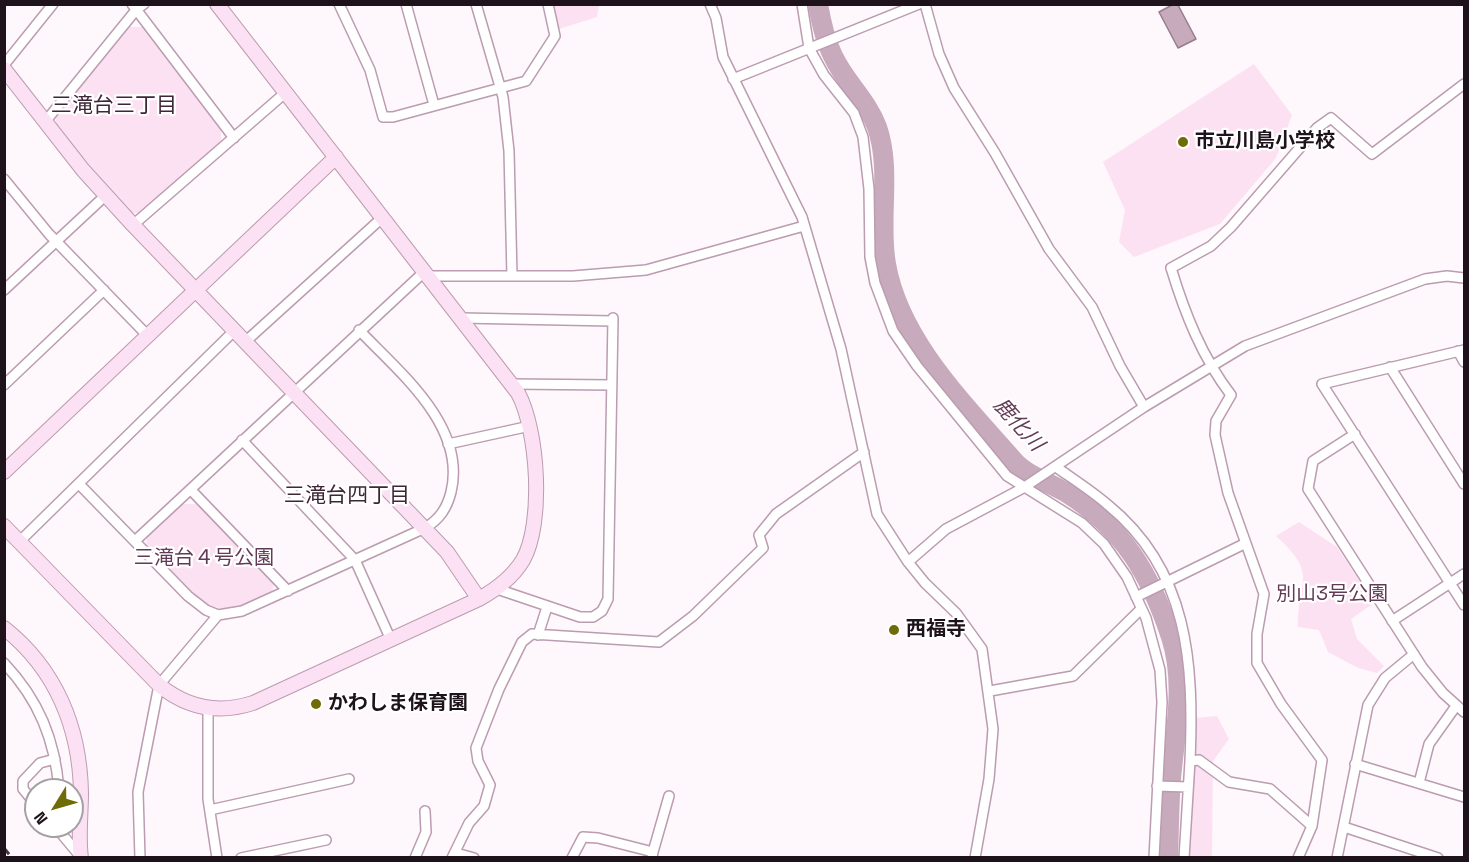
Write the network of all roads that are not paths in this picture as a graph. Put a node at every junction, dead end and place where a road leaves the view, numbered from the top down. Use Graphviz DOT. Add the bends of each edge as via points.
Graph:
graph roads {
  1 [pos="53,4"];
  2 [pos="217,4"];
  3 [pos="339,4"];
  4 [pos="406,4"];
  5 [pos="476,4"];
  6 [pos="548,4"];
  7 [pos="710,4"];
  8 [pos="802,4"];
  9 [pos="919,4"];
  10 [pos="925,4"];
  11 [pos="137,6"];
  12 [pos="809,48"];
  13 [pos="4,67"];
  14 [pos="733,78"];
  15 [pos="1464,84"];
  16 [pos="500,86"];
  17 [pos="285,93"];
  18 [pos="434,105"];
  19 [pos="45,122"];
  20 [pos="234,138"];
  21 [pos="336,157"];
  22 [pos="4,179"];
  23 [pos="12,189"];
  24 [pos="106,195"];
  25 [pos="4,197"];
  26 [pos="382,217"];
  27 [pos="133,225"];
  28 [pos="804,226"];
  29 [pos="57,241"];
  30 [pos="426,274"];
  31 [pos="512,276"];
  32 [pos="1464,278"];
  33 [pos="196,289"];
  34 [pos="4,290"];
  35 [pos="104,290"];
  36 [pos="460,318"];
  37 [pos="359,330"];
  38 [pos="234,331"];
  39 [pos="148,336"];
  40 [pos="245,342"];
  41 [pos="1461,351"];
  42 [pos="1464,362"];
  43 [pos="1390,367"];
  44 [pos="1210,368"];
  45 [pos="512,384"];
  46 [pos="4,385"];
  47 [pos="611,385"];
  48 [pos="294,391"];
  49 [pos="1144,407"];
  50 [pos="531,426"];
  51 [pos="1355,434"];
  52 [pos="243,440"];
  53 [pos="448,444"];
  54 [pos="864,452"];
  55 [pos="1053,468"];
  56 [pos="4,472"];
  57 [pos="79,484"];
  58 [pos="1464,484"];
  59 [pos="1026,486"];
  60 [pos="191,490"];
  61 [pos="4,525"];
  62 [pos="425,528"];
  63 [pos="136,540"];
  64 [pos="20,541"];
  65 [pos="1244,544"];
  66 [pos="355,560"];
  67 [pos="908,562"];
  68 [pos="1464,574"];
  69 [pos="1167,583"];
  70 [pos="1450,583"];
  71 [pos="497,588"];
  72 [pos="288,591"];
  73 [pos="1137,596"];
  74 [pos="479,599"];
  75 [pos="1464,605"];
  76 [pos="547,607"];
  77 [pos="1141,609"];
  78 [pos="218,615"];
  79 [pos="1392,621"];
  80 [pos="4,628"];
  81 [pos="538,635"];
  82 [pos="391,640"];
  83 [pos="1414,654"];
  84 [pos="4,663"];
  85 [pos="14,674"];
  86 [pos="4,682"];
  87 [pos="159,685"];
  88 [pos="990,691"];
  89 [pos="1456,706"];
  90 [pos="208,709"];
  91 [pos="1464,712"];
  92 [pos="55,759"];
  93 [pos="1190,761"];
  94 [pos="1355,764"];
  95 [pos="26,778"];
  96 [pos="58,778"];
  97 [pos="349,779"];
  98 [pos="1419,783"];
  99 [pos="1159,786"];
  100 [pos="1187,787"];
  101 [pos="669,796"];
  102 [pos="1464,797"];
  103 [pos="210,810"];
  104 [pos="425,811"];
  105 [pos="1312,826"];
  106 [pos="1344,827"];
  107 [pos="68,838"];
  108 [pos="326,840"];
  109 [pos="454,855"];
  110 [pos="653,855"];
  111 [pos="80,857"];
  112 [pos="140,858"];
  113 [pos="217,858"];
  114 [pos="241,858"];
  115 [pos="415,858"];
  116 [pos="474,858"];
  117 [pos="572,858"];
  118 [pos="975,858"];
  119 [pos="1154,858"];
  120 [pos="1184,858"];
  121 [pos="1298,858"];
  122 [pos="1337,858"];
  123 [pos="1438,858"];
  1 -- 13 [label="street"];
  2 -- 17 [label="street"];
  3 -- 18 [label="street" via="370,70 383,117"];
  4 -- 18 [label="street"];
  5 -- 16 [label="street"];
  6 -- 16 [label="street" via="555,36 526,81"];
  7 -- 14 [label="street" via="721,52"];
  8 -- 12 [label="street"];
  9 -- 12 [label="street"];
  10 -- 49 [label="street" via="939,54 954,88 1049,249 1092,308"];
  11 -- 19 [label="street"];
  11 -- 20 [label="street"];
  12 -- 14 [label="street"];
  12 -- 59 [label="street" via="854,114 863,137 870,257 893,331 971,435 1007,476"];
  13 -- 19 [label="street"];
  14 -- 28 [label="street" via="788,185"];
  15 -- 44 [label="street" via="1372,154 1331,118 1317,128 1232,227 1211,246 1172,268 1183,307"];
  16 -- 18 [label="street"];
  16 -- 31 [label="street" via="509,151"];
  17 -- 20 [label="street"];
  17 -- 21 [label="street"];
  19 -- 24 [label="street"];
  20 -- 27 [label="street"];
  21 -- 26 [label="street"];
  21 -- 33 [label="street"];
  22 -- 23 [label="street"];
  23 -- 25 [label="street"];
  23 -- 29 [label="street"];
  24 -- 27 [label="street"];
  24 -- 29 [label="street"];
  26 -- 30 [label="street"];
  26 -- 40 [label="street"];
  27 -- 33 [label="street"];
  28 -- 31 [label="street" via="646,270"];
  28 -- 54 [label="street" via="841,349"];
  29 -- 34 [label="street"];
  29 -- 35 [label="street"];
  30 -- 31 [label="street"];
  30 -- 36 [label="street"];
  30 -- 37 [label="street"];
  32 -- 44 [label="street" via="1425,279 1365,300 1245,346"];
  33 -- 38 [label="street"];
  33 -- 39 [label="street"];
  35 -- 39 [label="street"];
  35 -- 46 [label="street"];
  36 -- 45 [label="street"];
  36 -- 47 [label="street" via="612,320"];
  37 -- 48 [label="street"];
  37 -- 53 [label="street" via="428,404"];
  38 -- 40 [label="street"];
  38 -- 57 [label="street"];
  39 -- 56 [label="street"];
  40 -- 48 [label="street"];
  41 -- 42 [label="street"];
  41 -- 43 [label="street"];
  43 -- 51 [label="street" via="1322,384"];
  43 -- 58 [label="street"];
  44 -- 49 [label="street"];
  44 -- 65 [label="street" via="1231,395 1216,421 1215,435"];
  45 -- 47 [label="street"];
  45 -- 50 [label="street"];
  47 -- 76 [label="street" via="608,599 602,611 588,618"];
  48 -- 52 [label="street"];
  48 -- 62 [label="street"];
  49 -- 55 [label="street"];
  50 -- 53 [label="street"];
  50 -- 71 [label="street" via="536,513 533,534 522,561"];
  51 -- 70 [label="street"];
  51 -- 79 [label="street" via="1313,461 1308,489"];
  52 -- 60 [label="street"];
  52 -- 66 [label="street"];
  53 -- 62 [label="street" via="454,481 447,507"];
  54 -- 67 [label="street" via="878,514"];
  54 -- 81 [label="street" via="776,514 761,530 763,548 757,555 693,616 659,642"];
  55 -- 59 [label="street"];
  55 -- 69 [label="street" via="1109,505 1139,535"];
  57 -- 63 [label="street"];
  57 -- 64 [label="street"];
  59 -- 67 [label="street" via="946,529"];
  59 -- 73 [label="street" via="1082,523 1104,544"];
  60 -- 63 [label="street"];
  60 -- 72 [label="street"];
  61 -- 64 [label="street"];
  62 -- 66 [label="street"];
  62 -- 74 [label="street" via="454,561"];
  63 -- 78 [label="street" via="188,596"];
  64 -- 87 [label="street"];
  65 -- 69 [label="street"];
  65 -- 105 [label="street" via="1264,594 1257,663 1322,760"];
  66 -- 72 [label="street"];
  66 -- 82 [label="street"];
  67 -- 88 [label="street" via="956,613 982,649"];
  68 -- 70 [label="street"];
  69 -- 73 [label="street"];
  69 -- 93 [label="street" via="1190,662"];
  70 -- 75 [label="street"];
  70 -- 79 [label="street"];
  71 -- 74 [label="street"];
  71 -- 76 [label="street"];
  72 -- 78 [label="street" via="242,611"];
  73 -- 77 [label="street"];
  74 -- 82 [label="street"];
  76 -- 81 [label="street"];
  77 -- 88 [label="street" via="1073,676"];
  77 -- 99 [label="street" via="1160,670"];
  78 -- 87 [label="street"];
  79 -- 83 [label="street"];
  80 -- 111 [label="street" via="32,652 66,709 78,755"];
  81 -- 109 [label="street" via="532,634 522,642 478,739 477,761 490,785 484,806 469,823"];
  82 -- 90 [label="street" via="253,703 232,709"];
  83 -- 89 [label="street"];
  83 -- 94 [label="street" via="1385,678 1373,695"];
  84 -- 85 [label="street"];
  85 -- 86 [label="street"];
  85 -- 92 [label="street" via="39,709"];
  87 -- 90 [label="street" via="186,702"];
  87 -- 112 [label="street" via="138,792"];
  88 -- 118 [label="street" via="993,729 989,779"];
  89 -- 91 [label="street"];
  89 -- 98 [label="street" via="1429,744"];
  90 -- 103 [label="street"];
  92 -- 95 [label="street" via="40,763"];
  92 -- 96 [label="street"];
  93 -- 100 [label="street"];
  93 -- 105 [label="street" via="1199,760 1228,782 1270,789"];
  94 -- 98 [label="street"];
  94 -- 106 [label="street"];
  97 -- 103 [label="street"];
  98 -- 102 [label="street"];
  99 -- 100 [label="street"];
  99 -- 119 [label="street"];
  100 -- 120 [label="street"];
  101 -- 110 [label="street"];
  103 -- 113 [label="street"];
  104 -- 115 [label="street" via="426,832"];
  105 -- 121 [label="street"];
  106 -- 122 [label="street"];
  106 -- 123 [label="street"];
  107 -- 111 [label="street"];
  108 -- 114 [label="street"];
  109 -- 116 [label="street"];
  110 -- 117 [label="street" via="583,837"];
}
